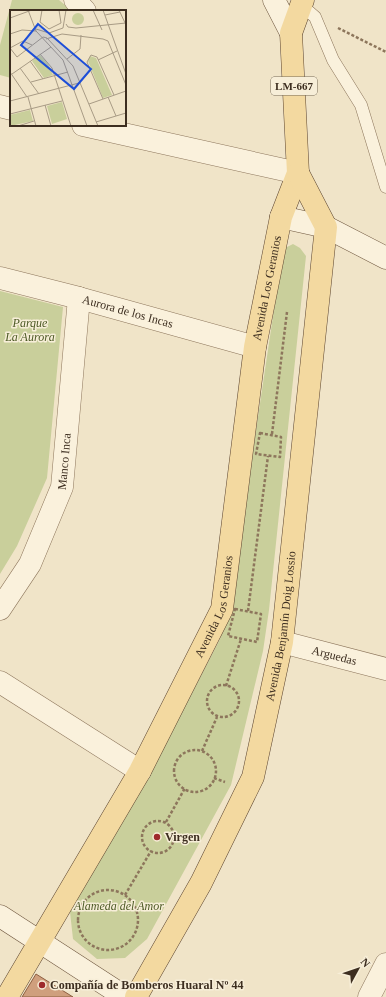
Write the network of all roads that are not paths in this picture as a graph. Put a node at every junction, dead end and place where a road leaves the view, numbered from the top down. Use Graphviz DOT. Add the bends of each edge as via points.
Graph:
graph roads {
  1 [pos="75,0"];
  2 [pos="274,0"];
  3 [pos="306,7"];
  4 [pos="84,10"];
  5 [pos="291,33"];
  6 [pos="0,106"];
  7 [pos="10,109"];
  8 [pos="91,126"];
  9 [pos="106,128"];
  10 [pos="298,173"];
  11 [pos="386,187"];
  12 [pos="281,217"];
  13 [pos="326,227"];
  14 [pos="386,258"];
  15 [pos="0,278"];
  16 [pos="79,298"];
  17 [pos="255,347"];
  18 [pos="0,609"];
  19 [pos="282,642"];
  20 [pos="386,669"];
  21 [pos="0,682"];
  22 [pos="140,771"];
  23 [pos="0,916"];
  24 [pos="40,942"];
  25 [pos="386,964"];
  26 [pos="8,997"];
  27 [pos="125,997"];
  28 [pos="136,997"];
  29 [pos="369,997"];
  1 -- 4 [label="street"];
  2 -- 5 [label="street"];
  3 -- 5 [label="main road, Avenida Los Geranios / LM-667"];
  3 -- 11 [label="lane" via="333,60 362,105"];
  5 -- 10 [label="main road, Avenida Los Geranios / LM-667"];
  6 -- 7 [label="street"];
  8 -- 9 [label="street"];
  9 -- 10 [label="street"];
  10 -- 12 [label="main road, Avenida Los Geranios"];
  10 -- 13 [label="main road, Avenida Los Geranios / LM-667"];
  12 -- 13 [label="street"];
  12 -- 17 [label="main road, Avenida Los Geranios"];
  13 -- 14 [label="street"];
  13 -- 19 [label="main road, Avenida Benjamín Doig Lossio"];
  15 -- 16 [label="street, Aurora de los Incas"];
  16 -- 17 [label="street, Aurora de los Incas"];
  16 -- 18 [label="street, Manco Inca" via="62,487 30,564"];
  17 -- 22 [label="main road, Avenida Los Geranios" via="222,609"];
  19 -- 20 [label="street, Arguedas"];
  19 -- 28 [label="main road, Avenida Benjamín Doig Lossio" via="253,777 201,883"];
  21 -- 22 [label="street"];
  22 -- 24 [label="main road, Avenida Los Geranios"];
  23 -- 24 [label="street"];
  24 -- 26 [label="main road, Avenida Los Geranios"];
  24 -- 27 [label="street"];
  25 -- 29 [label="street"];
}
